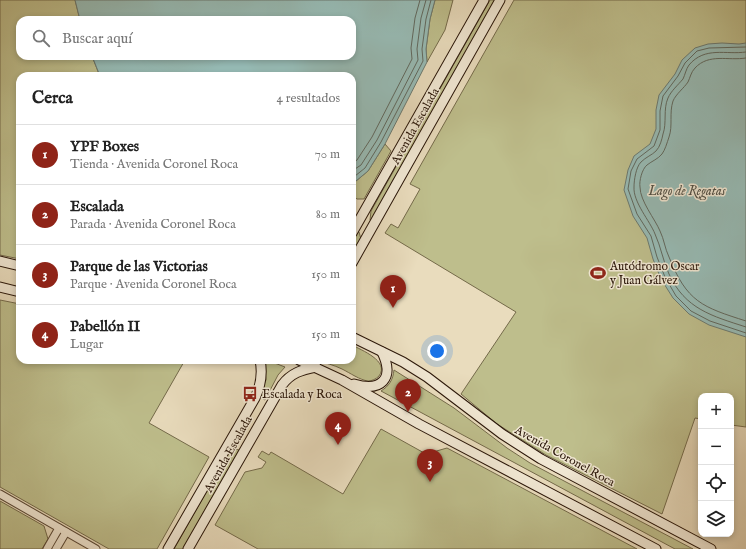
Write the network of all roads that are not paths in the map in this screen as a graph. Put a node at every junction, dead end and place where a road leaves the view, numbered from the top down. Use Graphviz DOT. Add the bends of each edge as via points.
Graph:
graph roads {
  1 [pos="484,0"];
  2 [pos="500,0"];
  3 [pos="357,225"];
  4 [pos="369,232"];
  5 [pos="356,256"];
  6 [pos="0,261"];
  7 [pos="16,265"];
  8 [pos="0,287"];
  9 [pos="16,291"];
  10 [pos="356,339"];
  11 [pos="382,352"];
  12 [pos="261,364"];
  13 [pos="309,364"];
  14 [pos="316,367"];
  15 [pos="342,380"];
  16 [pos="253,401"];
  17 [pos="251,437"];
  18 [pos="246,447"];
  19 [pos="0,494"];
  20 [pos="62,530"];
  21 [pos="48,549"];
  22 [pos="56,549"];
  23 [pos="96,549"];
  24 [pos="168,549"];
  25 [pos="188,549"];
  26 [pos="656,549"];
  27 [pos="711,549"];
  1 -- 3 [label="main road, Avenida Escalada"];
  2 -- 4 [label="main road, Avenida Escalada"];
  3 -- 4 [label="main road"];
  4 -- 5 [label="main road, Avenida Escalada"];
  6 -- 7 [label="main road"];
  8 -- 9 [label="main road"];
  10 -- 11 [label="main road, Avenida Coronel Roca"];
  11 -- 15 [label="main road" via="387,375 381,384 368,387"];
  11 -- 27 [label="main road, Avenida Coronel Roca" via="427,377 528,451"];
  12 -- 16 [label="main road, Avenida Escalada" via="262,374 259,389"];
  13 -- 14 [label="main road"];
  14 -- 15 [label="main road"];
  14 -- 17 [label="main road, Avenida Escalada" via="295,373 286,380"];
  15 -- 26 [label="main road" via="419,424"];
  16 -- 17 [label="main road" via="262,402 264,406 252,429"];
  16 -- 18 [label="main road" via="252,413 239,437 239,442"];
  16 -- 24 [label="main road, Avenida Escalada"];
  17 -- 18 [label="main road, Avenida Escalada"];
  18 -- 25 [label="main road, Avenida Escalada"];
  19 -- 20 [label="street"];
  20 -- 21 [label="street"];
  20 -- 22 [label="street"];
  20 -- 23 [label="street"];
}
